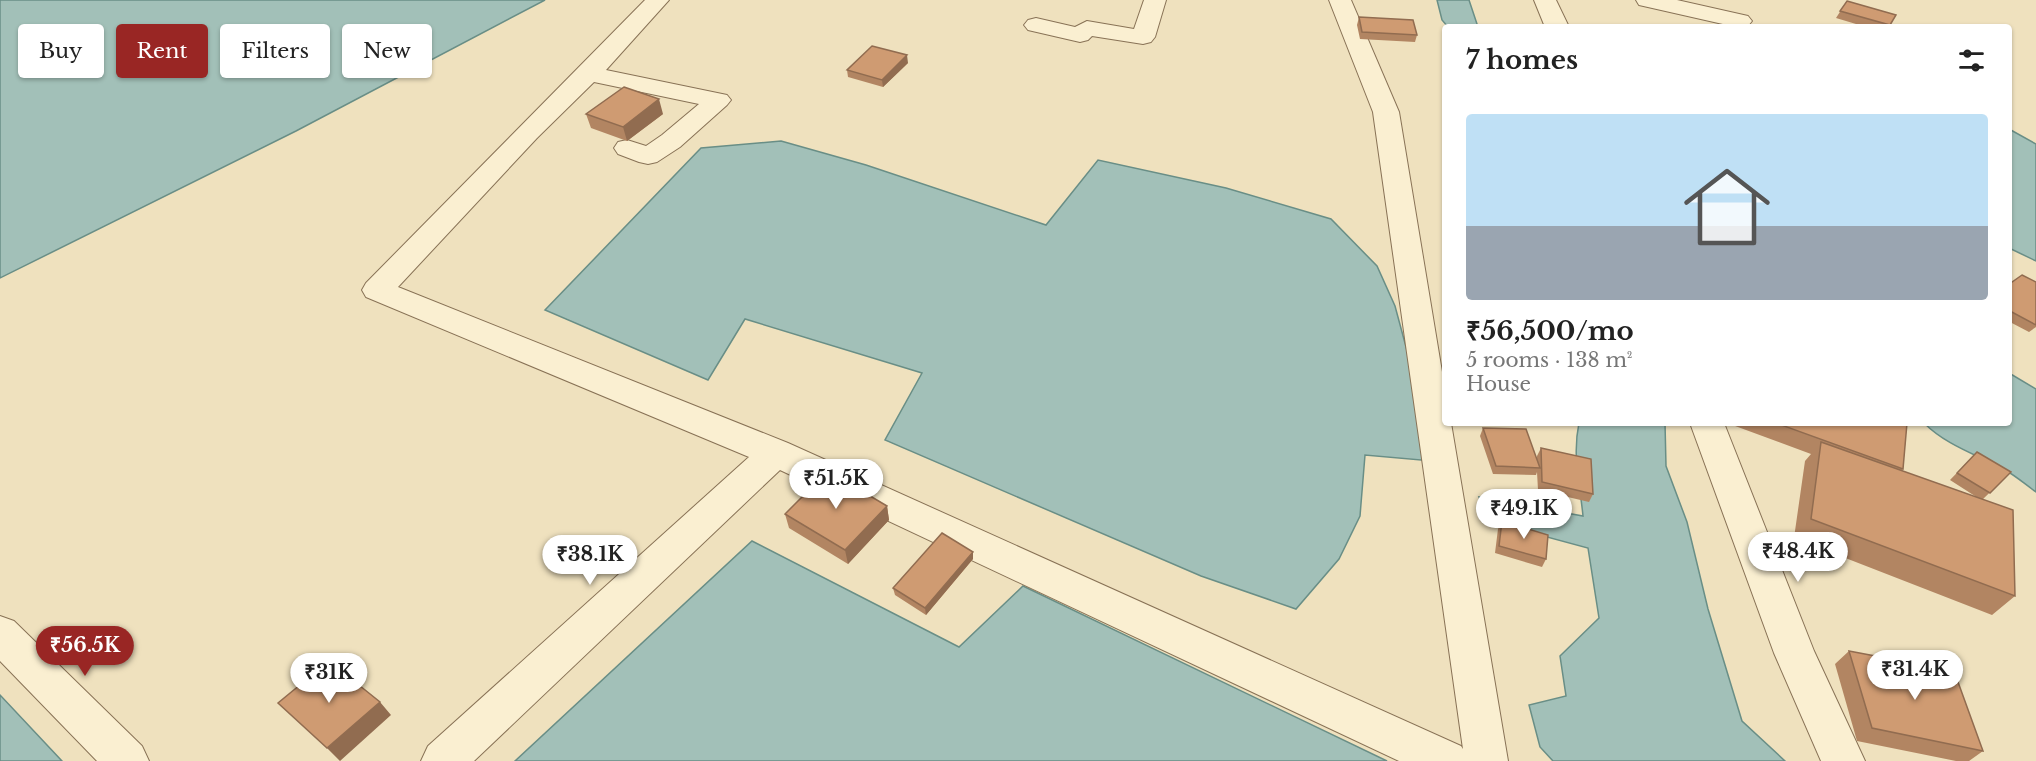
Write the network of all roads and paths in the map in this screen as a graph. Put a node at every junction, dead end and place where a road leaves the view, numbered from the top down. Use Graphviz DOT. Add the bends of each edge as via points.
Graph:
graph roads {
  1 [pos="658,0"];
  2 [pos="1155,0"];
  3 [pos="1340,0"];
  4 [pos="1545,0"];
  5 [pos="1647,0"];
  6 [pos="1740,21"];
  7 [pos="1556,24"];
  8 [pos="1036,25"];
  9 [pos="588,74"];
  10 [pos="627,148"];
  11 [pos="1708,426"];
  12 [pos="776,453"];
  13 [pos="0,634"];
  14 [pos="127,761"];
  15 [pos="443,761"];
  16 [pos="1446,761"];
  17 [pos="1486,761"];
  18 [pos="1843,761"];
  1 -- 9 [label="street"];
  2 -- 8 [label="street" via="1143,37 1087,28 1080,35"];
  3 -- 17 [label="street" via="1386,112"];
  4 -- 7 [label="street"];
  5 -- 6 [label="street"];
  9 -- 10 [label="street" via="718,100 648,156"];
  9 -- 12 [label="street" via="377,290"];
  11 -- 18 [label="street" via="1794,653"];
  12 -- 15 [label="street"];
  12 -- 16 [label="street"];
  13 -- 14 [label="street"];
}
